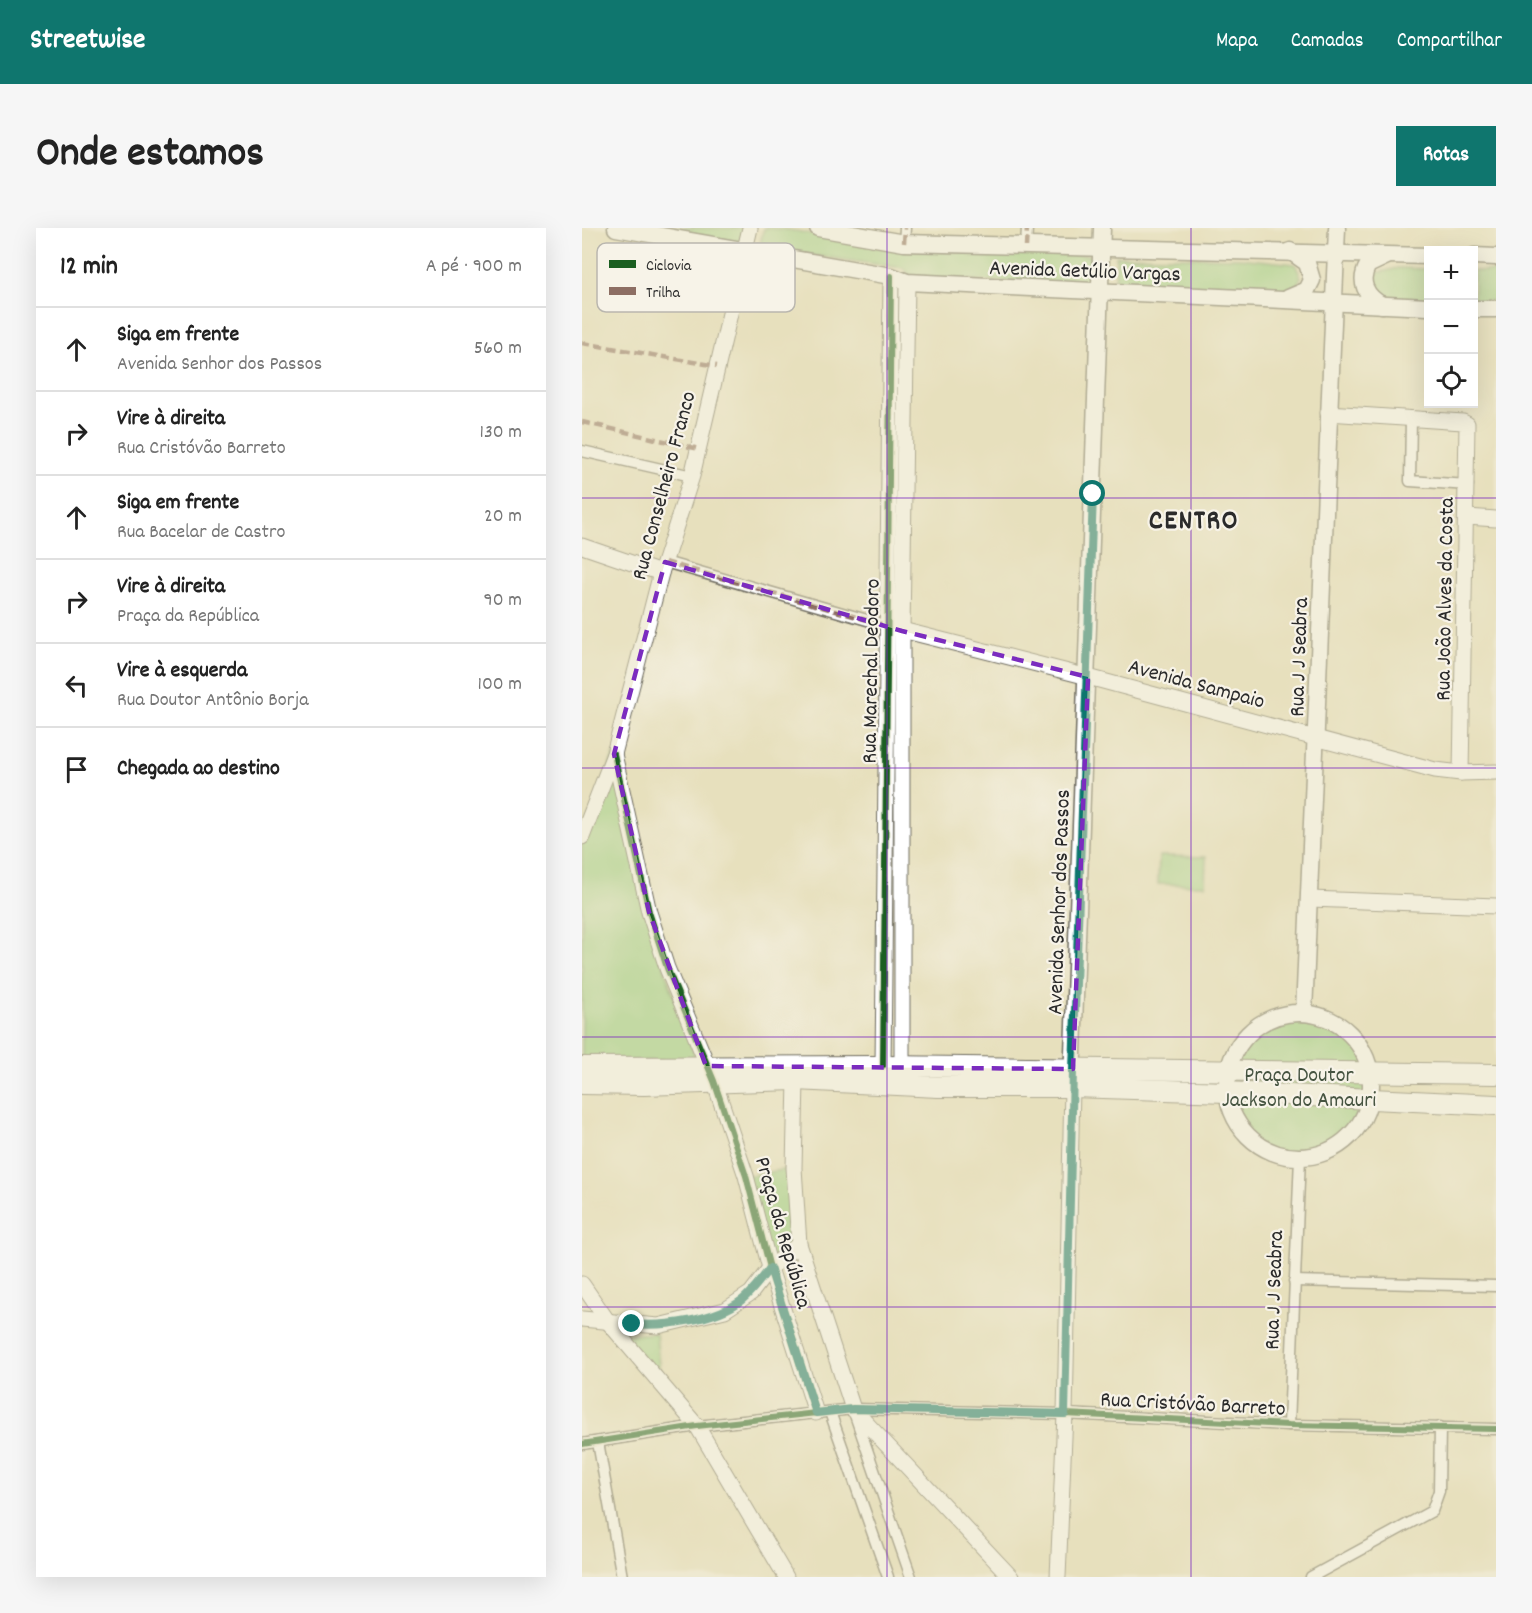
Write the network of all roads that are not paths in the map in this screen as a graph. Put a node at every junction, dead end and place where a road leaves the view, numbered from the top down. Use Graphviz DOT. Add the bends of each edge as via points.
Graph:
graph roads {
  1 [pos="616,228"];
  2 [pos="750,228"];
  3 [pos="818,228"];
  4 [pos="1027,228"];
  5 [pos="1102,228"];
  6 [pos="1337,228"];
  7 [pos="905,236"];
  8 [pos="695,243"];
  9 [pos="746,243"];
  10 [pos="1026,247"];
  11 [pos="1101,249"];
  12 [pos="1290,251"];
  13 [pos="1335,252"];
  14 [pos="1388,255"];
  15 [pos="1424,256"];
  16 [pos="1478,256"];
  17 [pos="1496,257"];
  18 [pos="795,261"];
  19 [pos="899,279"];
  20 [pos="1099,292"];
  21 [pos="1284,300"];
  22 [pos="1333,302"];
  23 [pos="1382,305"];
  24 [pos="1424,307"];
  25 [pos="1478,309"];
  26 [pos="1496,309"];
  27 [pos="729,312"];
  28 [pos="1328,413"];
  29 [pos="1411,418"];
  30 [pos="582,451"];
  31 [pos="692,476"];
  32 [pos="1468,485"];
  33 [pos="1467,517"];
  34 [pos="1496,519"];
  35 [pos="582,546"];
  36 [pos="663,567"];
  37 [pos="895,629"];
  38 [pos="1088,676"];
  39 [pos="1317,737"];
  40 [pos="614,754"];
  41 [pos="1496,772"];
  42 [pos="1461,773"];
  43 [pos="582,837"];
  44 [pos="1310,899"];
  45 [pos="1496,906"];
  46 [pos="1304,1013"];
  47 [pos="892,1066"];
  48 [pos="582,1067"];
  49 [pos="963,1069"];
  50 [pos="1228,1070"];
  51 [pos="710,1073"];
  52 [pos="1371,1073"];
  53 [pos="1496,1074"];
  54 [pos="1072,1078"];
  55 [pos="796,1080"];
  56 [pos="582,1084"];
  57 [pos="1227,1092"];
  58 [pos="1370,1101"];
  59 [pos="1496,1105"];
  60 [pos="1300,1157"];
  61 [pos="799,1244"];
  62 [pos="770,1268"];
  63 [pos="1294,1281"];
  64 [pos="582,1284"];
  65 [pos="1496,1286"];
  66 [pos="582,1319"];
  67 [pos="609,1323"];
  68 [pos="853,1409"];
  69 [pos="823,1412"];
  70 [pos="1065,1414"];
  71 [pos="1289,1425"];
  72 [pos="697,1426"];
  73 [pos="1440,1427"];
  74 [pos="1496,1429"];
  75 [pos="598,1443"];
  76 [pos="582,1444"];
  77 [pos="622,1577"];
  78 [pos="786,1577"];
  79 [pos="888,1577"];
  80 [pos="911,1577"];
  81 [pos="1011,1577"];
  82 [pos="1058,1577"];
  83 [pos="1311,1577"];
  1 -- 8 [label="main road, Avenida Getúlio Vargas"];
  2 -- 9 [label="street, Rua Conselheiro Franco"];
  3 -- 7 [label="main road, Avenida Getúlio Vargas"];
  4 -- 10 [label="street"];
  5 -- 11 [label="main road, Avenida Senhor dos Passos"];
  6 -- 13 [label="main road, Rua J J Seabra"];
  7 -- 10 [label="main road, Avenida Getúlio Vargas"];
  10 -- 11 [label="main road, Avenida Getúlio Vargas"];
  11 -- 12 [label="main road, Avenida Getúlio Vargas"];
  11 -- 20 [label="main road, Avenida Senhor dos Passos"];
  12 -- 13 [label="main road, Avenida Getúlio Vargas"];
  12 -- 21 [label="main road" via="1307,263 1312,280 1307,290"];
  13 -- 14 [label="main road, Avenida Getúlio Vargas"];
  13 -- 22 [label="main road, Rua J J Seabra"];
  14 -- 15 [label="main road, Avenida Getúlio Vargas"];
  14 -- 23 [label="main road" via="1368,265 1363,279 1366,291"];
  16 -- 17 [label="main road"];
  18 -- 19 [label="main road, Avenida Getúlio Vargas"];
  19 -- 20 [label="main road, Avenida Getúlio Vargas"];
  19 -- 37 [label="street, Rua Marechal Deodoro"];
  20 -- 21 [label="main road, Avenida Getúlio Vargas"];
  20 -- 38 [label="main road, Avenida Senhor dos Passos"];
  21 -- 22 [label="main road, Avenida Getúlio Vargas"];
  22 -- 23 [label="main road, Avenida Getúlio Vargas"];
  22 -- 28 [label="main road, Rua J J Seabra"];
  23 -- 24 [label="main road, Avenida Getúlio Vargas"];
  25 -- 26 [label="main road"];
  27 -- 31 [label="street, Rua Conselheiro Franco"];
  28 -- 29 [label="street"];
  28 -- 39 [label="main road, Rua J J Seabra"];
  29 -- 32 [label="street, Rua João Alves da Costa" via="1463,422 1468,426"];
  29 -- 32 [label="street" via="1410,482"];
  30 -- 31 [label="street"];
  31 -- 36 [label="street, Rua Conselheiro Franco"];
  32 -- 33 [label="street, Rua João Alves da Costa"];
  33 -- 34 [label="street"];
  33 -- 42 [label="street, Rua João Alves da Costa"];
  35 -- 36 [label="street"];
  36 -- 37 [label="street"];
  36 -- 40 [label="street, Rua Conselheiro Franco"];
  37 -- 38 [label="street, Avenida Sampaio"];
  37 -- 47 [label="street, Rua Marechal Deodoro"];
  38 -- 39 [label="street, Avenida Sampaio"];
  38 -- 54 [label="main road, Avenida Senhor dos Passos"];
  39 -- 42 [label="street, Avenida Sampaio" via="1403,762"];
  39 -- 44 [label="main road, Rua J J Seabra"];
  40 -- 43 [label="street, Rua Conselheiro Franco"];
  40 -- 51 [label="street, Praça da República" via="649,912 667,968"];
  41 -- 42 [label="street, Avenida Sampaio"];
  44 -- 45 [label="street"];
  44 -- 46 [label="main road, Rua J J Seabra"];
  46 -- 50 [label="main road" via="1276,1016 1252,1030 1233,1053"];
  46 -- 52 [label="main road" via="1322,1016 1352,1036 1362,1048"];
  47 -- 49 [label="highway"];
  47 -- 51 [label="highway"];
  48 -- 51 [label="highway"];
  49 -- 54 [label="highway"];
  49 -- 55 [label="highway" via="937,1075 824,1073"];
  50 -- 52 [label="highway"];
  50 -- 54 [label="highway"];
  50 -- 57 [label="main road"];
  51 -- 55 [label="highway"];
  51 -- 56 [label="highway" via="644,1085"];
  51 -- 62 [label="street, Praça da República" via="746,1176"];
  52 -- 53 [label="highway"];
  52 -- 58 [label="main road"];
  54 -- 55 [label="highway" via="938,1087"];
  54 -- 57 [label="highway"];
  54 -- 70 [label="street, Avenida Senhor dos Passos"];
  55 -- 61 [label="street, Praça da República" via="794,1168"];
  57 -- 58 [label="highway"];
  57 -- 60 [label="main road" via="1234,1117 1254,1142 1283,1156"];
  58 -- 59 [label="highway"];
  58 -- 60 [label="main road" via="1362,1121 1341,1144 1323,1153"];
  60 -- 63 [label="street, Rua J J Seabra"];
  61 -- 62 [label="street"];
  61 -- 68 [label="street, Praça da República"];
  62 -- 67 [label="street" via="751,1293 725,1310 664,1326"];
  62 -- 69 [label="street, Praça da República"];
  63 -- 65 [label="street"];
  63 -- 71 [label="street, Rua J J Seabra"];
  64 -- 67 [label="street"];
  66 -- 67 [label="street"];
  67 -- 72 [label="street"];
  68 -- 69 [label="street, Rua Cristóvão Barreto"];
  68 -- 70 [label="street, Rua Cristóvão Barreto"];
  68 -- 80 [label="street"];
  68 -- 81 [label="street"];
  69 -- 72 [label="street, Rua Cristóvão Barreto"];
  69 -- 79 [label="street"];
  70 -- 71 [label="street, Rua Cristóvão Barreto"];
  70 -- 82 [label="street, Avenida Senhor dos Passos"];
  71 -- 73 [label="street, Rua Cristóvão Barreto"];
  72 -- 75 [label="street, Rua Cristóvão Barreto"];
  72 -- 78 [label="street"];
  73 -- 74 [label="street, Rua Cristóvão Barreto"];
  73 -- 83 [label="street" via="1439,1491 1432,1511"];
  75 -- 76 [label="street, Rua Cristóvão Barreto"];
  75 -- 77 [label="street"];
}
